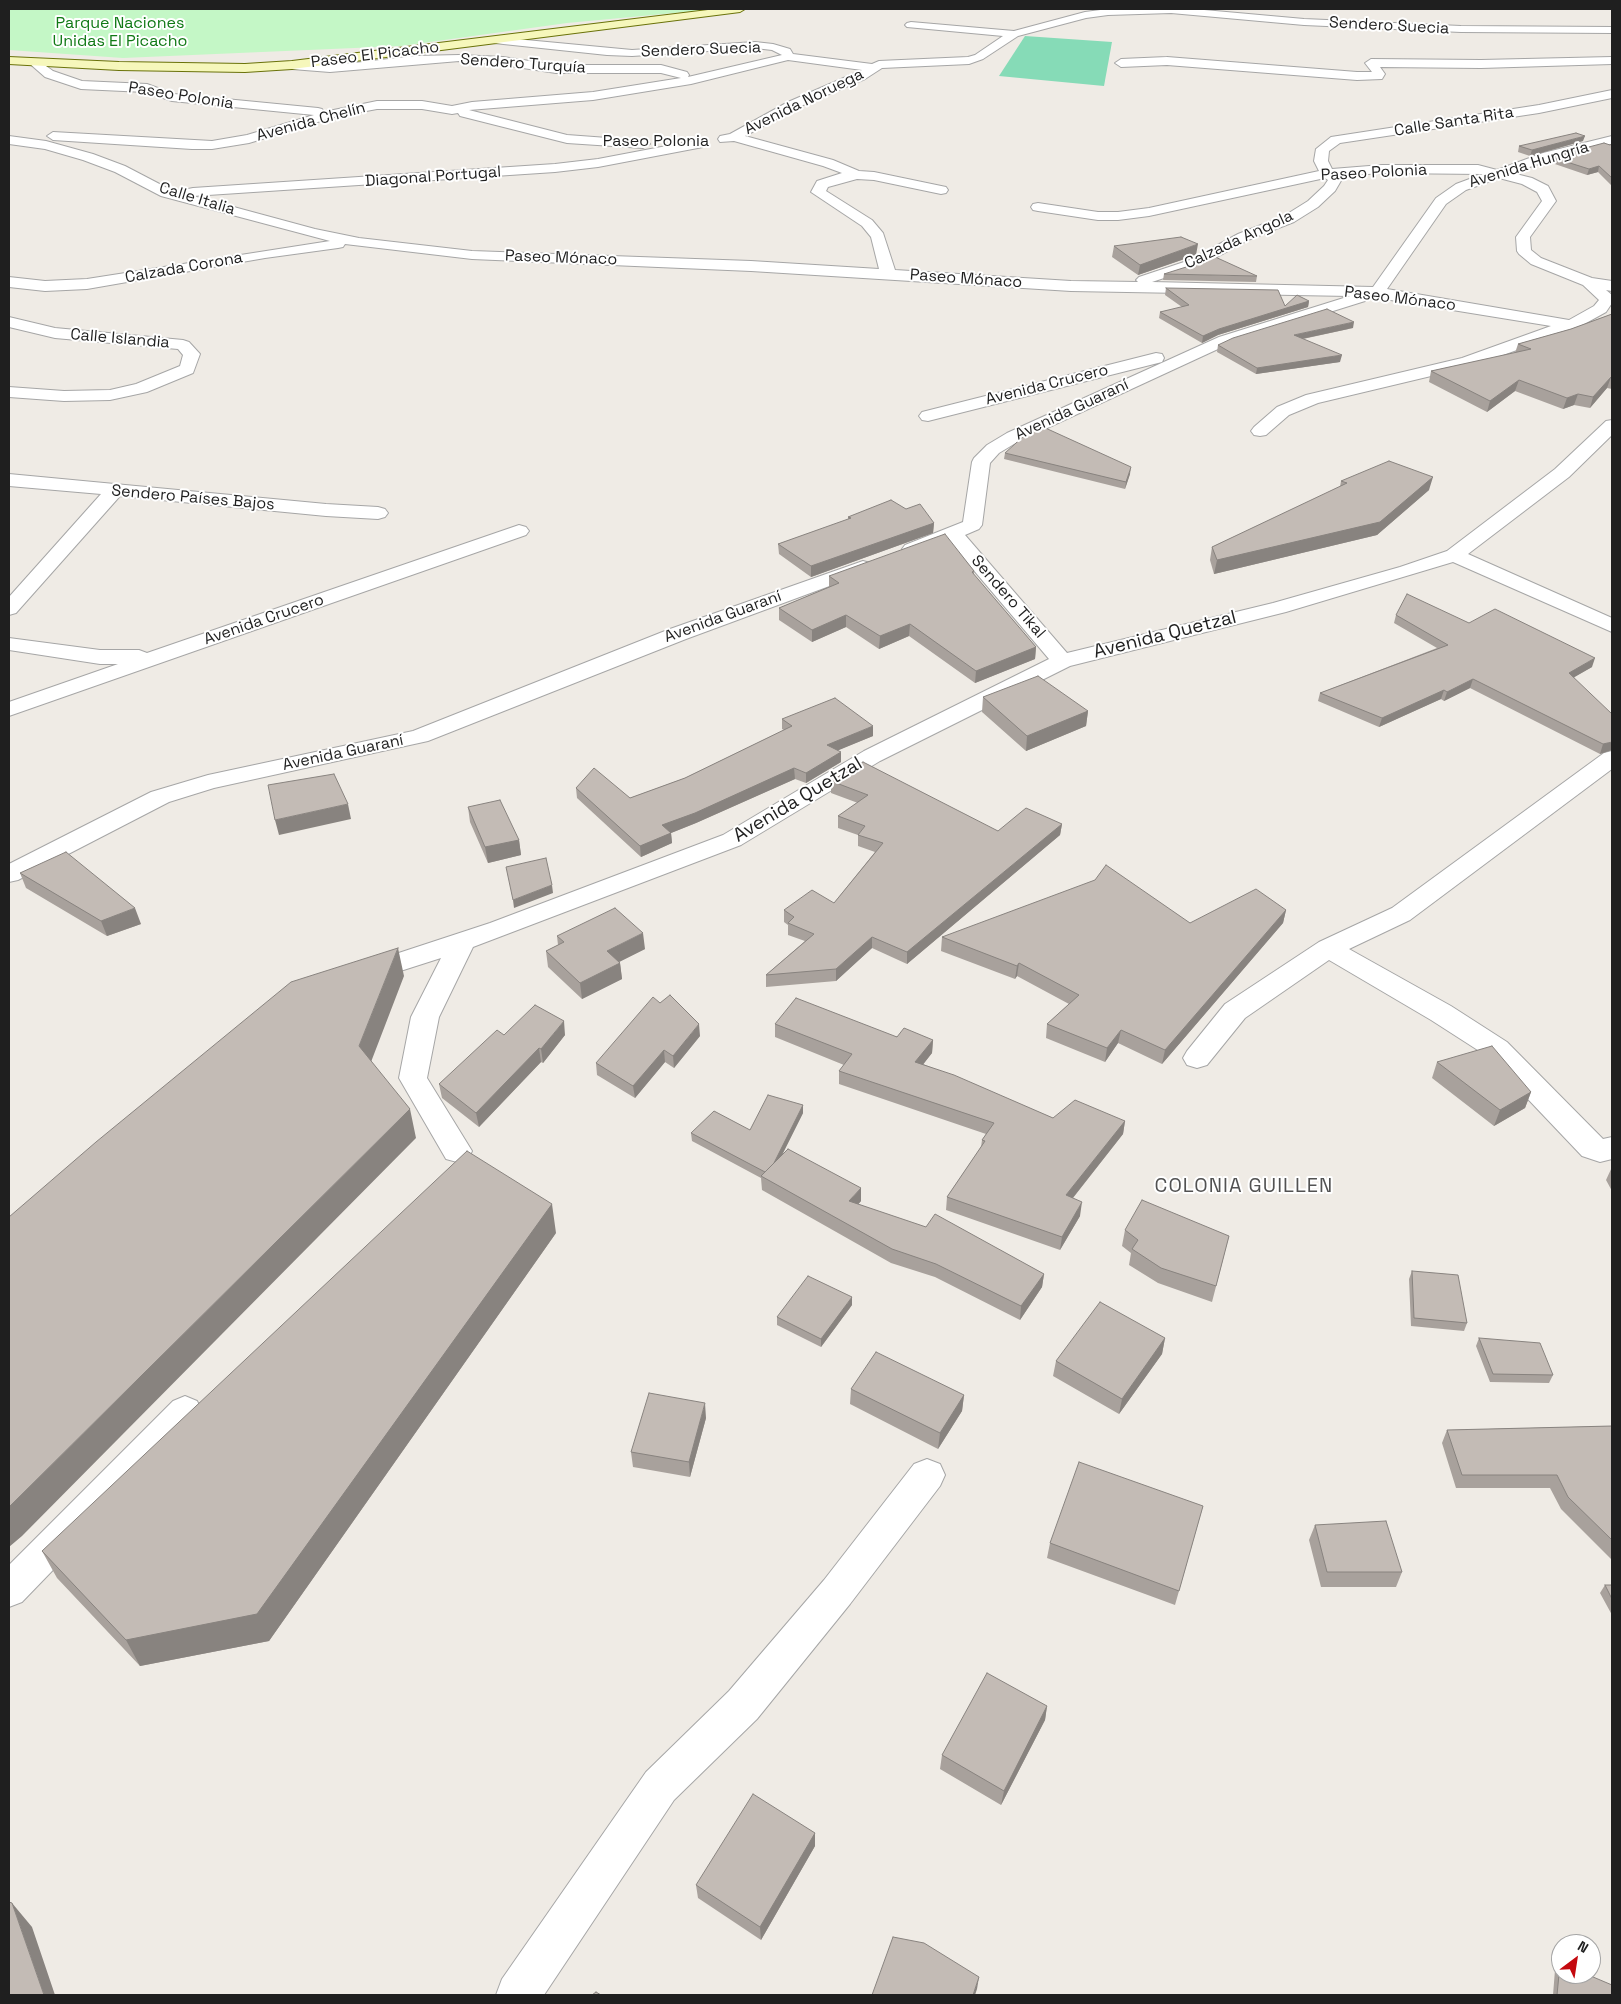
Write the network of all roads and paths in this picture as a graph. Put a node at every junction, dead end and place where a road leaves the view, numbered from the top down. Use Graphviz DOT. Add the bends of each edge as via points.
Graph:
graph roads {
  1 [pos="740,9"];
  2 [pos="1452,16"];
  3 [pos="911,25"];
  4 [pos="1461,29"];
  5 [pos="1612,30"];
  6 [pos="1014,34"];
  7 [pos="494,40"];
  8 [pos="788,57"];
  9 [pos="9,61"];
  10 [pos="1612,61"];
  11 [pos="1122,62"];
  12 [pos="35,63"];
  13 [pos="1495,64"];
  14 [pos="292,65"];
  15 [pos="874,68"];
  16 [pos="691,80"];
  17 [pos="1612,94"];
  18 [pos="452,110"];
  19 [pos="332,114"];
  20 [pos="734,137"];
  21 [pos="9,139"];
  22 [pos="1612,140"];
  23 [pos="707,143"];
  24 [pos="1327,173"];
  25 [pos="1502,174"];
  26 [pos="857,175"];
  27 [pos="941,190"];
  28 [pos="166,193"];
  29 [pos="1038,206"];
  30 [pos="359,242"];
  31 [pos="888,274"];
  32 [pos="9,282"];
  33 [pos="1588,282"];
  34 [pos="1612,286"];
  35 [pos="1124,287"];
  36 [pos="1377,292"];
  37 [pos="9,322"];
  38 [pos="1571,325"];
  39 [pos="1225,340"];
  40 [pos="9,392"];
  41 [pos="928,416"];
  42 [pos="1612,425"];
  43 [pos="1260,431"];
  44 [pos="9,480"];
  45 [pos="114,491"];
  46 [pos="378,513"];
  47 [pos="519,531"];
  48 [pos="954,534"];
  49 [pos="1454,555"];
  50 [pos="9,609"];
  51 [pos="1612,626"];
  52 [pos="9,644"];
  53 [pos="158,657"];
  54 [pos="1062,660"];
  55 [pos="9,709"];
  56 [pos="1612,758"];
  57 [pos="9,874"];
  58 [pos="463,940"];
  59 [pos="1328,948"];
  60 [pos="343,982"];
  61 [pos="1197,1058"];
  62 [pos="1612,1148"];
  63 [pos="457,1151"];
  64 [pos="185,1411"];
  65 [pos="928,1475"];
  66 [pos="9,1590"];
  67 [pos="518,1995"];
  1 -- 7 [label="street, Paseo El Picacho"];
  2 -- 4 [label="street"];
  3 -- 6 [label="street"];
  4 -- 5 [label="street, Sendero Suecia"];
  4 -- 6 [label="street, Sendero Suecia" via="1304,22 1161,10 1085,15"];
  4 -- 13 [label="street"];
  6 -- 15 [label="street, Sendero Suecia" via="969,60 879,65"];
  7 -- 8 [label="street, Sendero Suecia" via="607,52 755,45 786,51"];
  7 -- 14 [label="street, Paseo El Picacho"];
  8 -- 15 [label="street, Sendero Suecia"];
  8 -- 16 [label="street, Avenida Chelín"];
  9 -- 12 [label="street, Paseo El Picacho"];
  10 -- 13 [label="street"];
  11 -- 13 [label="street" via="1198,63 1374,76 1379,74 1371,63"];
  12 -- 14 [label="street, Paseo El Picacho" via="245,68"];
  12 -- 19 [label="street, Paseo Polonia" via="49,74 81,85 147,88 172,97"];
  14 -- 16 [label="street, Sendero Turquía" via="354,67 459,58 556,69 662,69"];
  15 -- 20 [label="street, Avenida Noruega" via="792,105"];
  16 -- 18 [label="street, Avenida Chelín" via="593,96"];
  17 -- 24 [label="street, Calle Santa Rita" via="1540,109 1336,140 1323,149 1321,161"];
  18 -- 19 [label="street, Avenida Chelín" via="377,105"];
  18 -- 23 [label="street, Paseo Polonia" via="567,139 638,144"];
  19 -- 21 [label="street, Avenida Chelín" via="249,139 212,145 52,136"];
  20 -- 23 [label="street, Paseo Polonia"];
  20 -- 26 [label="street, Paseo Polonia"];
  21 -- 28 [label="street, Calle Italia" via="88,157 120,169"];
  22 -- 25 [label="street, Avenida Hungría" via="1548,156"];
  23 -- 28 [label="street, Diagonal Portugal" via="554,168"];
  24 -- 25 [label="street, Paseo Polonia" via="1459,169"];
  24 -- 29 [label="street, Paseo Polonia" via="1118,216"];
  24 -- 35 [label="street, Calzada Angola" via="1335,179 1330,188 1313,204 1289,219 1242,237 1195,263"];
  25 -- 33 [label="street, Paseo Polonia" via="1543,189 1549,201 1523,238 1524,251 1536,261"];
  25 -- 36 [label="street, Avenida Hungría" via="1460,187 1441,201"];
  26 -- 27 [label="street"];
  26 -- 31 [label="street" via="822,184 818,192 866,223 878,236"];
  28 -- 30 [label="street, Calle Italia"];
  30 -- 31 [label="street, Paseo Mónaco" via="472,255"];
  30 -- 32 [label="street, Calzada Corona" via="264,254 87,284 45,286"];
  31 -- 35 [label="street, Paseo Mónaco"];
  33 -- 34 [label="street, Paseo Polonia"];
  33 -- 38 [label="street" via="1607,299 1600,309"];
  35 -- 36 [label="street, Paseo Mónaco"];
  36 -- 38 [label="street, Paseo Mónaco"];
  36 -- 39 [label="street, Avenida Guaraní"];
  37 -- 40 [label="street, Calle Islandia" via="55,333 183,345 192,354 187,369 141,388 110,395"];
  38 -- 43 [label="street" via="1467,362 1312,399 1283,411"];
  39 -- 41 [label="street, Avenida Crucero"];
  39 -- 48 [label="street, Avenida Guaraní" via="993,449 982,462 972,525"];
  42 -- 49 [label="street, Avenida Quetzal" via="1562,473"];
  44 -- 45 [label="street, Sendero Países Bajos"];
  45 -- 46 [label="street, Sendero Países Bajos"];
  45 -- 50 [label="street"];
  47 -- 53 [label="street, Avenida Crucero"];
  48 -- 54 [label="street, Sendero Tikal"];
  48 -- 57 [label="street, Avenida Guaraní" via="678,634 420,736 208,782 160,797"];
  49 -- 51 [label="street"];
  49 -- 54 [label="street, Avenida Quetzal" via="1279,608"];
  52 -- 53 [label="street" via="100,656"];
  53 -- 55 [label="street, Avenida Crucero"];
  54 -- 58 [label="street, Avenida Quetzal" via="872,756 732,840 579,900"];
  56 -- 59 [label="street" via="1401,914"];
  58 -- 60 [label="street, Avenida Quetzal"];
  58 -- 63 [label="street" via="425,1017 414,1078"];
  59 -- 61 [label="street" via="1235,1010"];
  59 -- 62 [label="street" via="1497,1049 1593,1148 1600,1151"];
  64 -- 66 [label="street"];
  65 -- 67 [label="street" via="743,1706 660,1786"];
}
